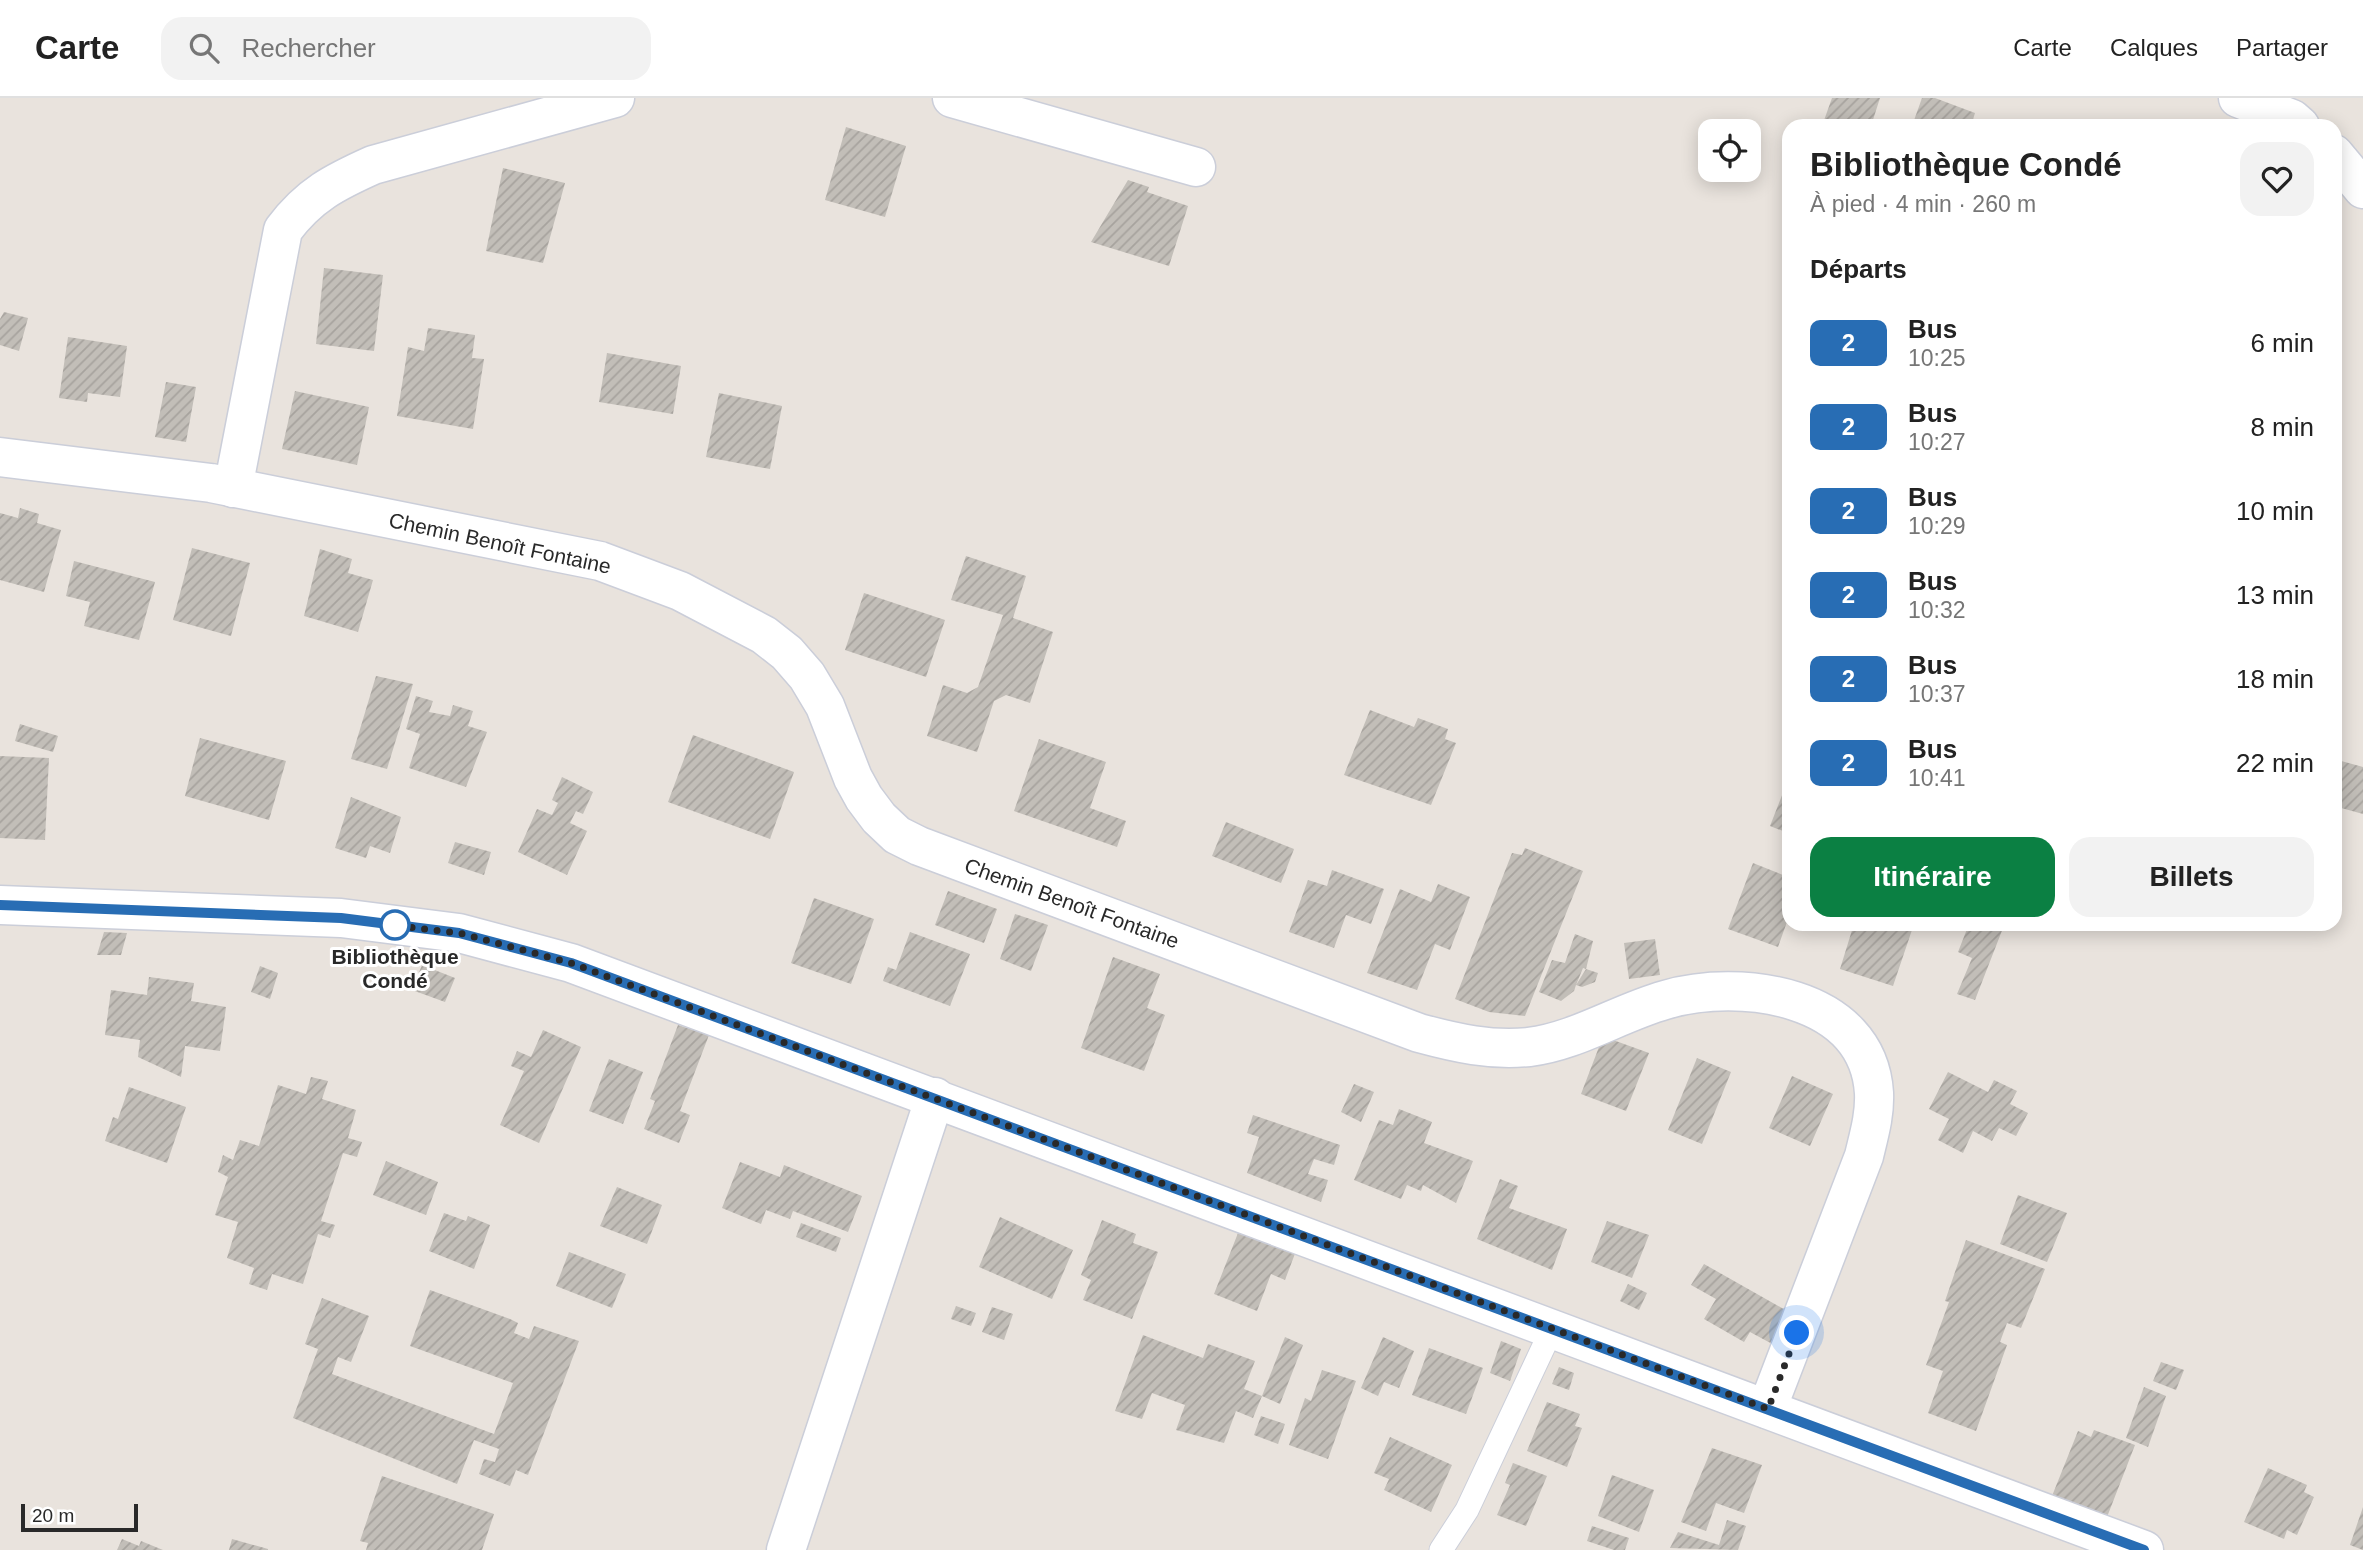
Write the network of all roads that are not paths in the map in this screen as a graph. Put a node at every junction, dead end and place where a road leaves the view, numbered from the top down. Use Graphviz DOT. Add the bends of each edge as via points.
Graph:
graph roads {
  1 [pos="615,98"];
  2 [pos="952,98"];
  3 [pos="2238,98"];
  4 [pos="2292,119"];
  5 [pos="2342,164"];
  6 [pos="1196,167"];
  7 [pos="2363,189"];
  8 [pos="0,457"];
  9 [pos="233,488"];
  10 [pos="0,905"];
  11 [pos="935,1097"];
  12 [pos="1551,1331"];
  13 [pos="1768,1409"];
  14 [pos="786,1550"];
  15 [pos="1441,1550"];
  16 [pos="2144,1550"];
  1 -- 9 [label="street" via="373,165 302,204 284,230"];
  2 -- 6 [label="street"];
  3 -- 4 [label="street"];
  5 -- 7 [label="street"];
  8 -- 9 [label="street, Chemin Benoît Fontaine"];
  9 -- 13 [label="street, Chemin Benoît Fontaine" via="600,561 680,591 764,635 800,668 825,706 859,788 897,835 1419,1032 1483,1047 1531,1046 1566,1038 1664,1000 1711,992 1779,996 1819,1011 1851,1036 1861,1053 1874,1091 1872,1122 1864,1156"];
  10 -- 11 [label="street" via="341,918 459,933 571,963"];
  11 -- 12 [label="street"];
  11 -- 14 [label="street"];
  12 -- 13 [label="street"];
  12 -- 15 [label="lane" via="1466,1510"];
  13 -- 16 [label="street"];
}
